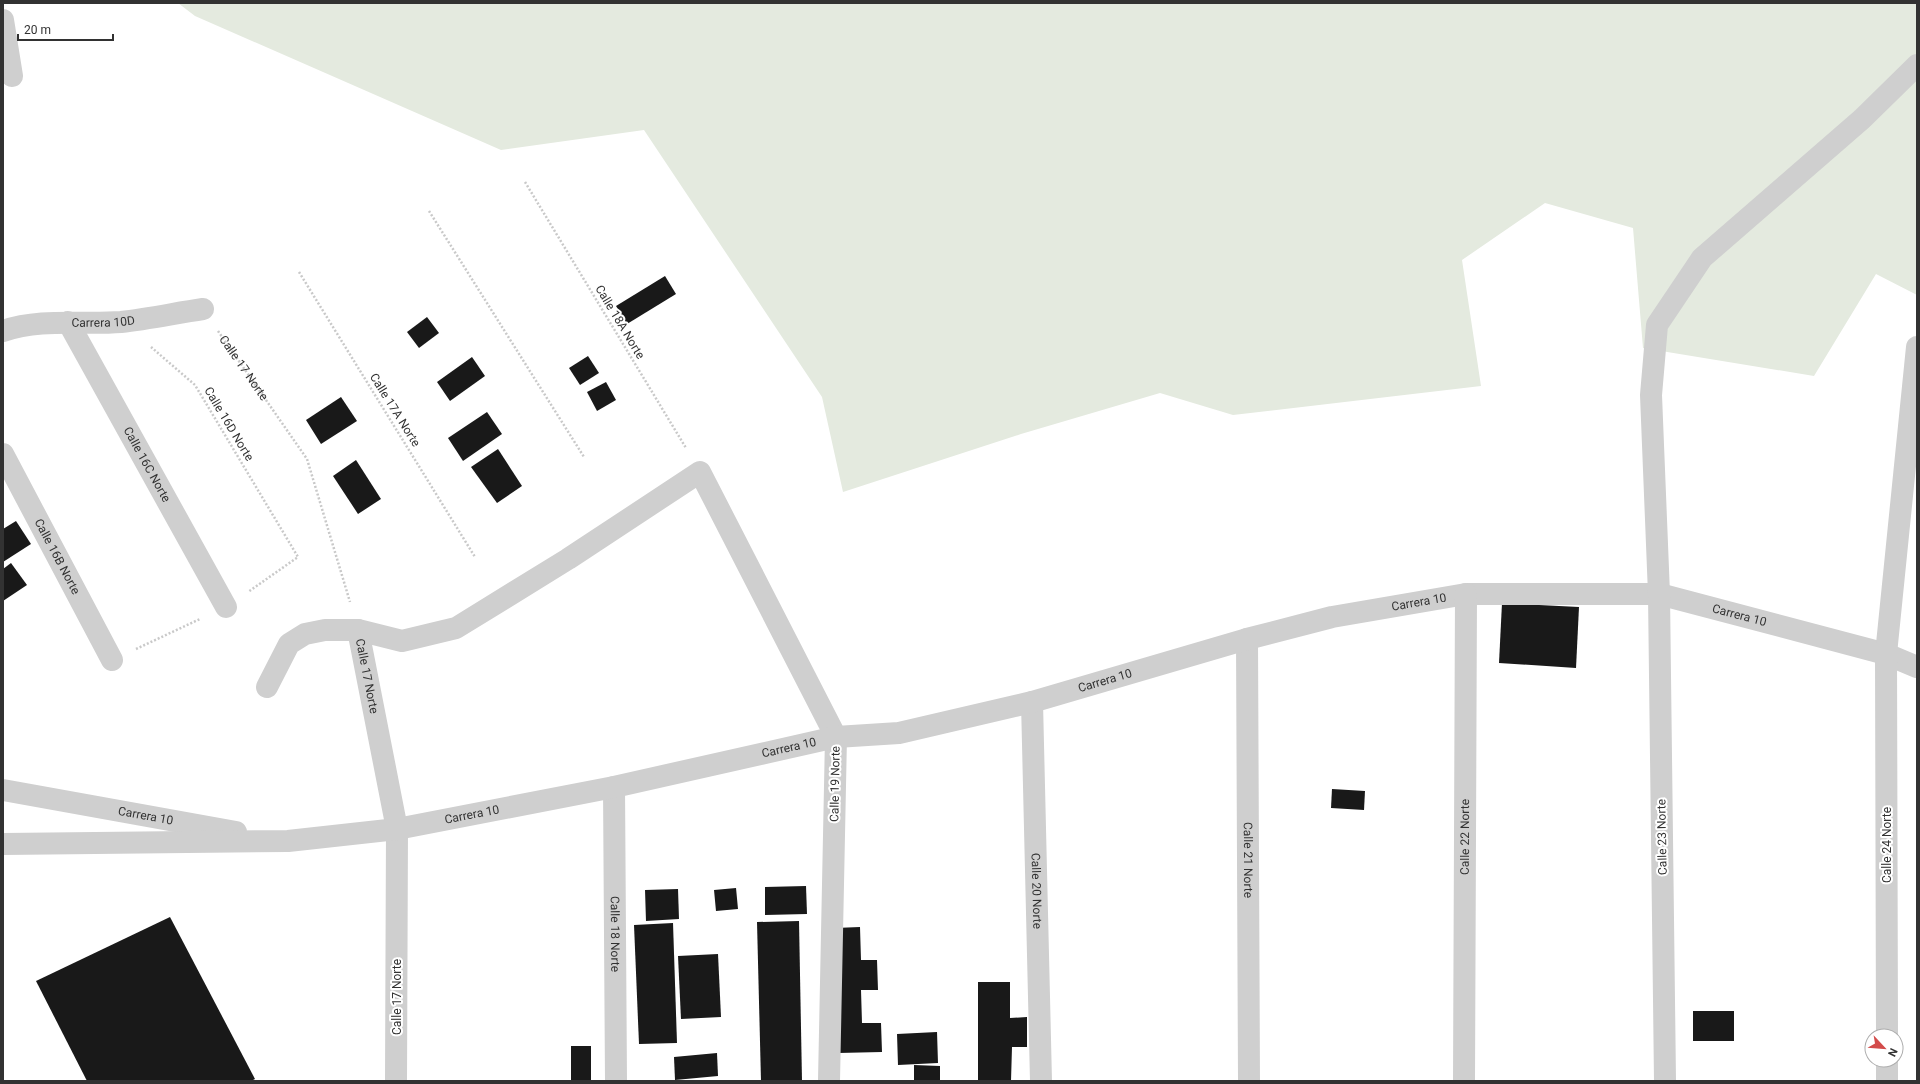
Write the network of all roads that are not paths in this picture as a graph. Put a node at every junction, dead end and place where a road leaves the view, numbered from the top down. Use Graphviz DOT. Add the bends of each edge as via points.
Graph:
graph roads {
  1 [pos="3,20"];
  2 [pos="1917,65"];
  3 [pos="12,76"];
  4 [pos="203,309"];
  5 [pos="68,322"];
  6 [pos="3,332"];
  7 [pos="1917,348"];
  8 [pos="3,454"];
  9 [pos="1466,594"];
  10 [pos="1659,594"];
  11 [pos="226,607"];
  12 [pos="358,630"];
  13 [pos="1247,639"];
  14 [pos="1886,654"];
  15 [pos="112,660"];
  16 [pos="1917,667"];
  17 [pos="267,687"];
  18 [pos="1032,702"];
  19 [pos="836,737"];
  20 [pos="614,787"];
  21 [pos="3,790"];
  22 [pos="397,829"];
  23 [pos="288,841"];
  24 [pos="3,844"];
  25 [pos="1887,1028"];
  26 [pos="1887,1068"];
  27 [pos="396,1081"];
  28 [pos="616,1081"];
  29 [pos="829,1081"];
  30 [pos="1040,1081"];
  31 [pos="1249,1081"];
  32 [pos="1464,1081"];
  33 [pos="1665,1081"];
  34 [pos="1887,1081"];
  1 -- 3 [label="street"];
  2 -- 10 [label="street, Calle 23 Norte" via="1862,119 1702,258 1657,325 1651,396"];
  4 -- 5 [label="street, Carrera 10D" via="121,322"];
  5 -- 6 [label="street, Carrera 10D" via="12,328"];
  5 -- 11 [label="street, Calle 16C Norte"];
  7 -- 14 [label="street, Calle 24 Norte"];
  8 -- 15 [label="street, Calle 16B Norte"];
  9 -- 10 [label="street, Carrera 10"];
  9 -- 13 [label="street, Carrera 10" via="1332,617"];
  9 -- 32 [label="street, Calle 22 Norte"];
  10 -- 14 [label="street, Carrera 10"];
  10 -- 33 [label="street, Calle 23 Norte"];
  12 -- 17 [label="street" via="325,630 305,634 288,644"];
  12 -- 19 [label="street, Calle 19 Norte" via="402,641 456,628 568,559 700,472"];
  12 -- 22 [label="street, Calle 17 Norte"];
  13 -- 18 [label="street, Carrera 10"];
  13 -- 31 [label="street, Calle 21 Norte"];
  14 -- 16 [label="street, Carrera 10"];
  14 -- 25 [label="street, Calle 24 Norte"];
  18 -- 19 [label="street, Carrera 10" via="899,733"];
  18 -- 30 [label="street, Calle 20 Norte"];
  19 -- 20 [label="street, Carrera 10"];
  19 -- 29 [label="street, Calle 19 Norte"];
  20 -- 22 [label="street, Carrera 10"];
  20 -- 28 [label="street, Calle 18 Norte"];
  21 -- 23 [label="street, Carrera 10"];
  22 -- 23 [label="street, Carrera 10"];
  22 -- 27 [label="street, Calle 17 Norte"];
  23 -- 24 [label="street, Carrera 10"];
  26 -- 34 [label="street"];
}
